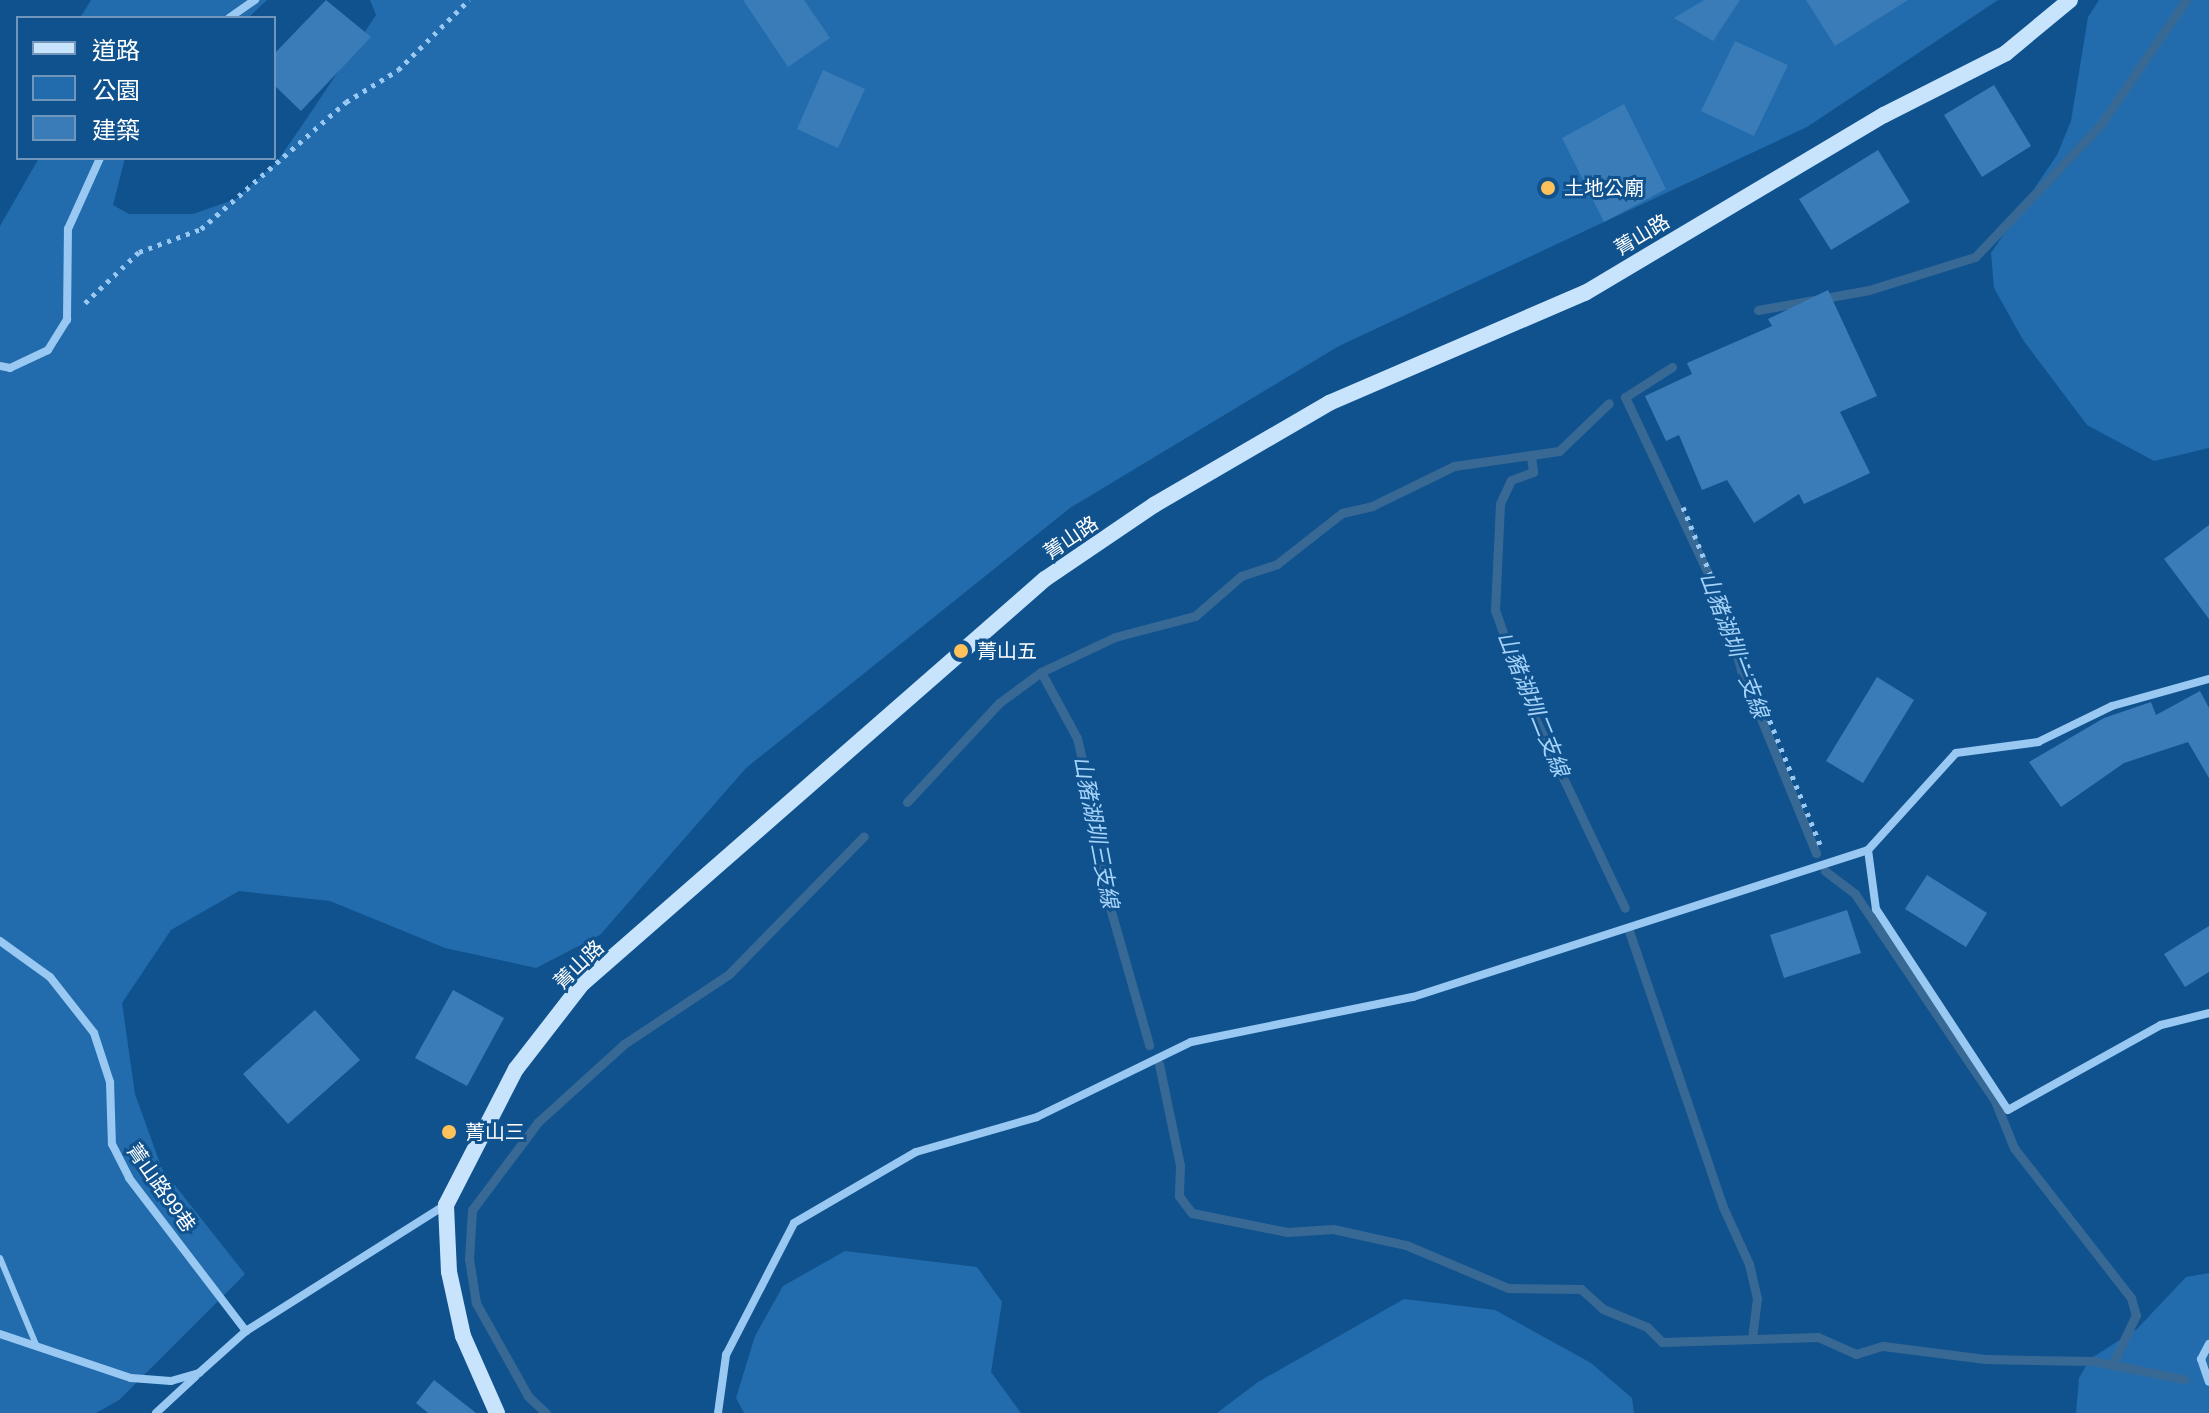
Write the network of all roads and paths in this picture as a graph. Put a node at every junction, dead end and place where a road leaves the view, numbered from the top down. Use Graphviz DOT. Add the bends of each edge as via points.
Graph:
graph roads {
  1 [pos="255,0"];
  2 [pos="469,0"];
  3 [pos="2070,0"];
  4 [pos="232,16"];
  5 [pos="99,160"];
  6 [pos="67,320"];
  7 [pos="0,366"];
  8 [pos="1683,507"];
  9 [pos="2209,679"];
  10 [pos="1868,850"];
  11 [pos="1828,864"];
  12 [pos="0,941"];
  13 [pos="2209,1013"];
  14 [pos="446,1205"];
  15 [pos="0,1258"];
  16 [pos="246,1331"];
  17 [pos="0,1334"];
  18 [pos="2209,1344"];
  19 [pos="38,1351"];
  20 [pos="199,1373"];
  21 [pos="2209,1382"];
  22 [pos="156,1413"];
  23 [pos="497,1413"];
  24 [pos="718,1413"];
  1 -- 4 [label="street"];
  2 -- 6 [label="path" via="398,70 346,102 201,229 139,252"];
  3 -- 14 [label="street, 菁山路" via="2006,53 1884,115 1585,293 1329,403 1154,505 1045,579 582,984 516,1069"];
  5 -- 6 [label="street" via="68,229"];
  6 -- 7 [label="street" via="48,350 10,368"];
  8 -- 11 [label="path"];
  9 -- 10 [label="street" via="2112,706 2038,742 1956,753"];
  10 -- 11 [label="street"];
  10 -- 13 [label="street" via="1876,909 2008,1110 2161,1025"];
  11 -- 24 [label="street" via="1413,997 1191,1042 1037,1117 916,1152 794,1223 726,1355"];
  12 -- 16 [label="street, 菁山路99巷" via="50,977 94,1033 110,1082 112,1144 129,1178"];
  14 -- 16 [label="street"];
  14 -- 23 [label="street, 菁山路" via="449,1272 463,1336"];
  15 -- 19 [label="lane"];
  16 -- 20 [label="street"];
  17 -- 19 [label="street"];
  18 -- 21 [label="street" via="2201,1359"];
  19 -- 20 [label="street" via="131,1378 171,1381"];
  20 -- 22 [label="street"];
}
